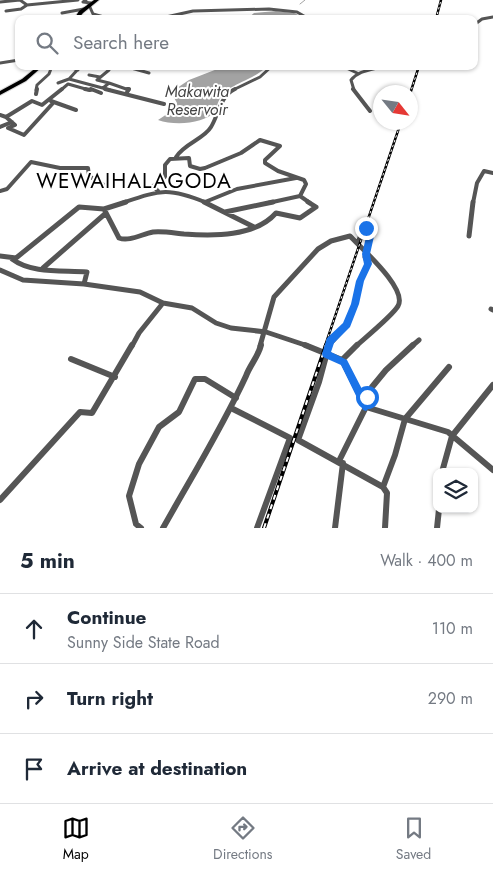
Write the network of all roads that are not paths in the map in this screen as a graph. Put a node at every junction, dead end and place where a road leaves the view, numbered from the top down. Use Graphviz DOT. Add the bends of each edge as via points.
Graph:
graph roads {
  1 [pos="78,0"];
  2 [pos="86,0"];
  3 [pos="97,0"];
  4 [pos="0,2"];
  5 [pos="27,4"];
  6 [pos="90,4"];
  7 [pos="84,9"];
  8 [pos="6,10"];
  9 [pos="62,13"];
  10 [pos="79,15"];
  11 [pos="97,15"];
  12 [pos="175,15"];
  13 [pos="302,15"];
  14 [pos="493,17"];
  15 [pos="478,22"];
  16 [pos="0,59"];
  17 [pos="15,60"];
  18 [pos="5,61"];
  19 [pos="0,63"];
  20 [pos="36,70"];
  21 [pos="50,70"];
  22 [pos="78,70"];
  23 [pos="109,70"];
  24 [pos="138,70"];
  25 [pos="268,70"];
  26 [pos="351,70"];
  27 [pos="374,70"];
  28 [pos="149,73"];
  29 [pos="357,73"];
  30 [pos="89,75"];
  31 [pos="100,77"];
  32 [pos="69,79"];
  33 [pos="58,83"];
  34 [pos="109,83"];
  35 [pos="95,86"];
  36 [pos="103,88"];
  37 [pos="90,90"];
  38 [pos="0,93"];
  39 [pos="36,94"];
  40 [pos="101,94"];
  41 [pos="126,94"];
  42 [pos="49,100"];
  43 [pos="54,102"];
  44 [pos="164,104"];
  45 [pos="76,110"];
  46 [pos="370,111"];
  47 [pos="0,115"];
  48 [pos="6,117"];
  49 [pos="12,122"];
  50 [pos="0,127"];
  51 [pos="176,158"];
  52 [pos="493,173"];
  53 [pos="297,178"];
  54 [pos="104,185"];
  55 [pos="0,191"];
  56 [pos="158,191"];
  57 [pos="300,196"];
  58 [pos="205,202"];
  59 [pos="105,211"];
  60 [pos="224,212"];
  61 [pos="254,227"];
  62 [pos="469,236"];
  63 [pos="358,243"];
  64 [pos="366,252"];
  65 [pos="0,256"];
  66 [pos="12,260"];
  67 [pos="43,268"];
  68 [pos="0,270"];
  69 [pos="84,284"];
  70 [pos="163,303"];
  71 [pos="266,332"];
  72 [pos="419,340"];
  73 [pos="326,354"];
  74 [pos="71,359"];
  75 [pos="342,360"];
  76 [pos="449,367"];
  77 [pos="115,377"];
  78 [pos="493,385"];
  79 [pos="236,398"];
  80 [pos="366,406"];
  81 [pos="231,408"];
  82 [pos="405,419"];
  83 [pos="452,436"];
  84 [pos="341,462"];
  85 [pos="443,468"];
  86 [pos="493,470"];
  87 [pos="383,487"];
  88 [pos="0,500"];
  89 [pos="439,513"];
  90 [pos="141,528"];
  91 [pos="163,528"];
  92 [pos="257,528"];
  93 [pos="335,528"];
  94 [pos="385,528"];
  95 [pos="437,528"];
  1 -- 5 [label="street"];
  2 -- 6 [label="street" via="83,2"];
  3 -- 6 [label="main road"];
  4 -- 5 [label="street" via="20,0"];
  5 -- 8 [label="street" via="22,9"];
  6 -- 7 [label="main road"];
  6 -- 11 [label="street" via="93,14"];
  7 -- 9 [label="street"];
  7 -- 10 [label="main road"];
  12 -- 13 [label="street" via="193,11 269,8"];
  14 -- 15 [label="street"];
  16 -- 18 [label="street"];
  17 -- 18 [label="street"];
  18 -- 19 [label="street"];
  20 -- 38 [label="main road"];
  21 -- 39 [label="street" via="37,85"];
  22 -- 32 [label="street"];
  23 -- 31 [label="street"];
  24 -- 28 [label="street"];
  25 -- 51 [label="street" via="230,91 210,129 181,149"];
  26 -- 29 [label="street"];
  27 -- 29 [label="street"];
  29 -- 46 [label="street" via="351,80 352,87"];
  30 -- 31 [label="street"];
  31 -- 34 [label="street" via="97,81"];
  32 -- 33 [label="street"];
  32 -- 35 [label="street"];
  34 -- 36 [label="street"];
  34 -- 41 [label="street" via="129,89"];
  35 -- 36 [label="street"];
  35 -- 37 [label="street"];
  36 -- 41 [label="street"];
  37 -- 40 [label="street"];
  37 -- 42 [label="street" via="68,84"];
  41 -- 44 [label="street"];
  42 -- 43 [label="street"];
  42 -- 48 [label="street" via="42,105 32,101"];
  43 -- 45 [label="street"];
  43 -- 49 [label="street" via="24,135 8,128 15,125"];
  47 -- 48 [label="street"];
  48 -- 49 [label="street"];
  49 -- 50 [label="street"];
  51 -- 53 [label="street" via="189,158 190,166 200,169 236,156 260,140 280,146 265,160 268,166"];
  51 -- 56 [label="street" via="166,162 165,177 153,186"];
  52 -- 62 [label="street" via="484,171 475,188"];
  53 -- 57 [label="street" via="306,182"];
  53 -- 58 [label="street" via="237,189"];
  54 -- 55 [label="street" via="89,176 88,168 60,168 31,162 7,189"];
  56 -- 58 [label="street"];
  56 -- 59 [label="street"];
  57 -- 60 [label="street"];
  57 -- 61 [label="street" via="316,207 314,210 300,218 276,213 269,221"];
  58 -- 60 [label="street"];
  59 -- 61 [label="street" via="119,238 124,240 154,232 219,235"];
  59 -- 66 [label="street" via="79,207"];
  59 -- 67 [label="street"];
  60 -- 61 [label="street"];
  63 -- 64 [label="street"];
  63 -- 64 [label="street" via="363,229 370,230"];
  63 -- 71 [label="street" via="350,236 331,241 318,249 274,297"];
  64 -- 73 [label="street" via="368,264 352,312 344,329 330,341"];
  64 -- 75 [label="street" via="395,285 400,296 398,306"];
  65 -- 66 [label="street"];
  66 -- 67 [label="street" via="27,267"];
  67 -- 69 [label="street" via="87,272"];
  68 -- 69 [label="street" via="23,280"];
  69 -- 70 [label="street" via="140,292"];
  70 -- 71 [label="street" via="192,308 231,328"];
  70 -- 77 [label="street" via="139,333"];
  71 -- 73 [label="street"];
  71 -- 79 [label="street"];
  72 -- 80 [label="street" via="375,382"];
  73 -- 75 [label="street"];
  73 -- 84 [label="street" via="298,440"];
  74 -- 77 [label="street"];
  75 -- 80 [label="street"];
  76 -- 82 [label="street"];
  77 -- 88 [label="street" via="92,413 80,412"];
  78 -- 83 [label="street"];
  79 -- 81 [label="street"];
  79 -- 90 [label="street" via="205,378 195,379 179,412 160,427 139,464 129,496 136,524"];
  80 -- 82 [label="street"];
  80 -- 84 [label="street"];
  81 -- 91 [label="street"];
  81 -- 92 [label="street" via="290,438"];
  82 -- 83 [label="street"];
  82 -- 87 [label="street"];
  83 -- 85 [label="street"];
  83 -- 86 [label="street"];
  84 -- 87 [label="street"];
  84 -- 93 [label="street"];
  87 -- 94 [label="street" via="387,494"];
  89 -- 95 [label="street"];
}
